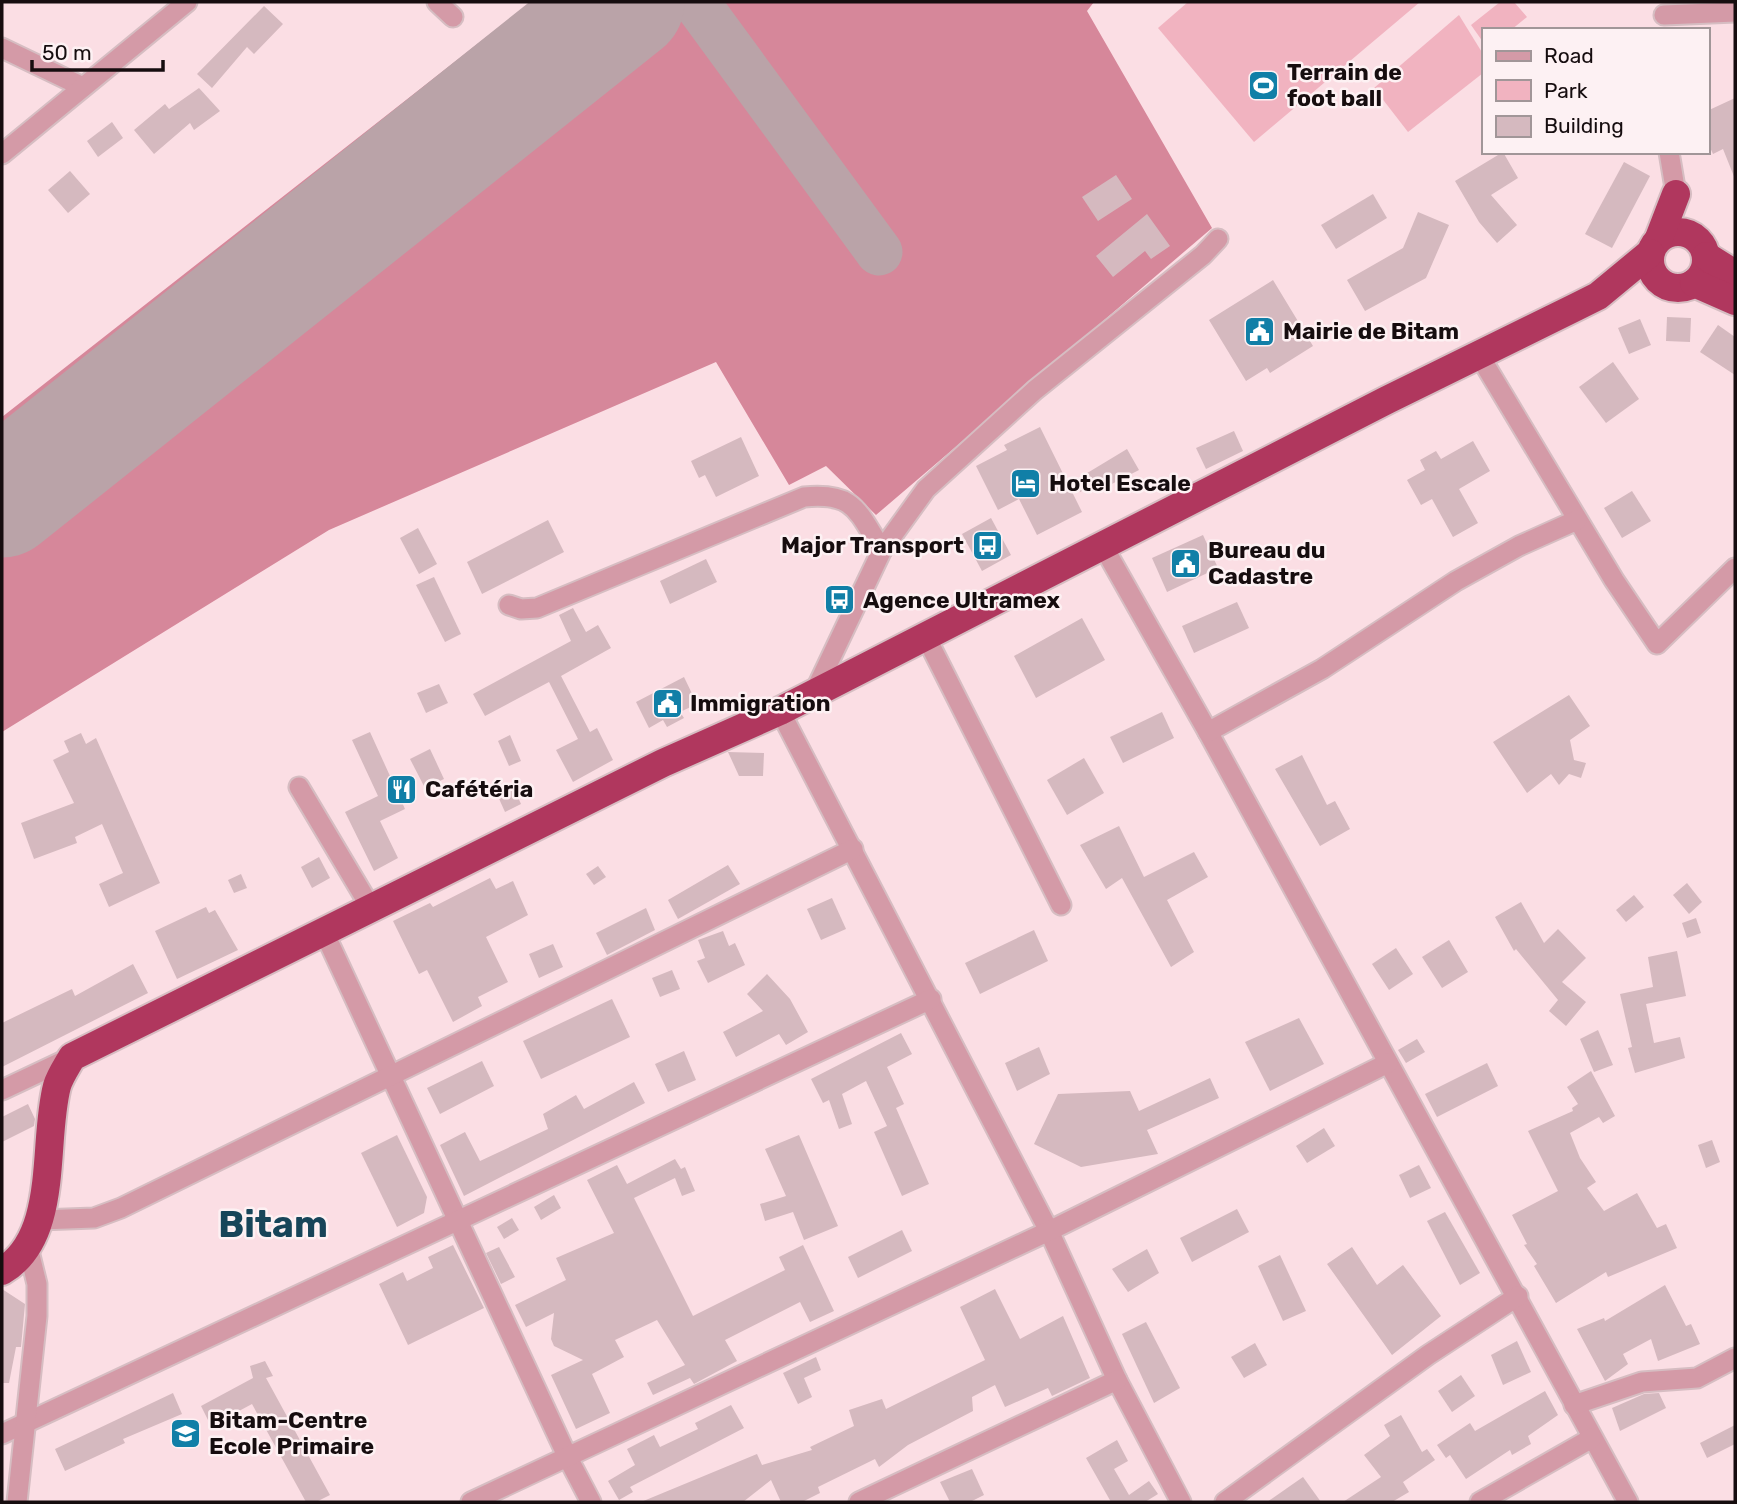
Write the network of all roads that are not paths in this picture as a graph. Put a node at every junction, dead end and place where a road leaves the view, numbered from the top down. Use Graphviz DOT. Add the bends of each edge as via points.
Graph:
graph roads {
  1 [pos="187,2"];
  2 [pos="437,2"];
  3 [pos="1735,12"];
  4 [pos="1665,15"];
  5 [pos="453,17"];
  6 [pos="2,48"];
  7 [pos="83,87"];
  8 [pos="2,153"];
  9 [pos="1669,154"];
  10 [pos="1676,194"];
  11 [pos="1218,239"];
  12 [pos="1655,246"];
  13 [pos="1699,246"];
  14 [pos="1735,275"];
  15 [pos="1695,283"];
  16 [pos="1662,284"];
  17 [pos="1598,296"];
  18 [pos="1735,301"];
  19 [pos="1479,355"];
  20 [pos="1577,520"];
  21 [pos="1103,546"];
  22 [pos="882,550"];
  23 [pos="1735,568"];
  24 [pos="509,605"];
  25 [pos="925,635"];
  26 [pos="816,691"];
  27 [pos="780,711"];
  28 [pos="1208,732"];
  29 [pos="299,788"];
  30 [pos="853,849"];
  31 [pos="1061,905"];
  32 [pos="371,908"];
  33 [pos="324,932"];
  34 [pos="931,999"];
  35 [pos="72,1057"];
  36 [pos="1388,1063"];
  37 [pos="389,1075"];
  38 [pos="2,1090"];
  39 [pos="40,1220"];
  40 [pos="461,1221"];
  41 [pos="1049,1231"];
  42 [pos="28,1248"];
  43 [pos="2,1270"];
  44 [pos="1518,1296"];
  45 [pos="1735,1358"];
  46 [pos="1117,1380"];
  47 [pos="1574,1405"];
  48 [pos="26,1424"];
  49 [pos="2,1434"];
  50 [pos="1592,1438"];
  51 [pos="568,1458"];
  52 [pos="17,1502"];
  53 [pos="471,1502"];
  54 [pos="592,1502"];
  55 [pos="859,1502"];
  56 [pos="1181,1502"];
  57 [pos="1225,1502"];
  58 [pos="1480,1502"];
  59 [pos="1628,1502"];
  1 -- 7 [label="street"];
  2 -- 5 [label="street"];
  3 -- 4 [label="street"];
  6 -- 7 [label="street"];
  7 -- 8 [label="street"];
  9 -- 10 [label="street"];
  10 -- 12 [label="highway"];
  10 -- 13 [label="highway"];
  11 -- 22 [label="street" via="1035,390 926,489"];
  12 -- 13 [label="highway" via="1675,232"];
  12 -- 16 [label="highway" via="1651,270"];
  12 -- 17 [label="highway"];
  13 -- 14 [label="highway"];
  13 -- 15 [label="highway" via="1704,271"];
  15 -- 16 [label="highway" via="1678,288"];
  15 -- 18 [label="highway"];
  16 -- 17 [label="highway"];
  17 -- 19 [label="highway"];
  19 -- 20 [label="street"];
  19 -- 21 [label="highway"];
  20 -- 23 [label="street" via="1657,644"];
  20 -- 28 [label="street" via="1519,545 1456,581 1322,669"];
  21 -- 25 [label="highway"];
  21 -- 28 [label="street"];
  22 -- 24 [label="street" via="858,511 844,498 804,497 537,608"];
  22 -- 26 [label="street"];
  25 -- 26 [label="highway"];
  25 -- 31 [label="street"];
  26 -- 27 [label="highway"];
  27 -- 30 [label="street"];
  27 -- 32 [label="highway" via="663,763"];
  28 -- 36 [label="street"];
  29 -- 32 [label="street"];
  30 -- 34 [label="street"];
  30 -- 37 [label="street"];
  32 -- 33 [label="highway"];
  33 -- 35 [label="highway"];
  33 -- 37 [label="street"];
  34 -- 40 [label="street"];
  34 -- 41 [label="street"];
  35 -- 38 [label="street"];
  35 -- 39 [label="highway" via="58,1082 53,1106"];
  36 -- 41 [label="street"];
  36 -- 44 [label="street"];
  37 -- 39 [label="street" via="121,1208 94,1218"];
  37 -- 40 [label="street"];
  39 -- 42 [label="highway"];
  40 -- 48 [label="street"];
  40 -- 51 [label="street"];
  41 -- 46 [label="street"];
  41 -- 51 [label="street"];
  42 -- 43 [label="highway"];
  42 -- 48 [label="street" via="37,1284 37,1316"];
  44 -- 47 [label="street"];
  44 -- 57 [label="street"];
  45 -- 47 [label="street" via="1697,1378 1642,1382"];
  46 -- 55 [label="street"];
  46 -- 56 [label="street"];
  47 -- 50 [label="street"];
  48 -- 49 [label="street"];
  48 -- 52 [label="street"];
  50 -- 58 [label="street"];
  50 -- 59 [label="street"];
  51 -- 53 [label="street"];
  51 -- 54 [label="street"];
}
